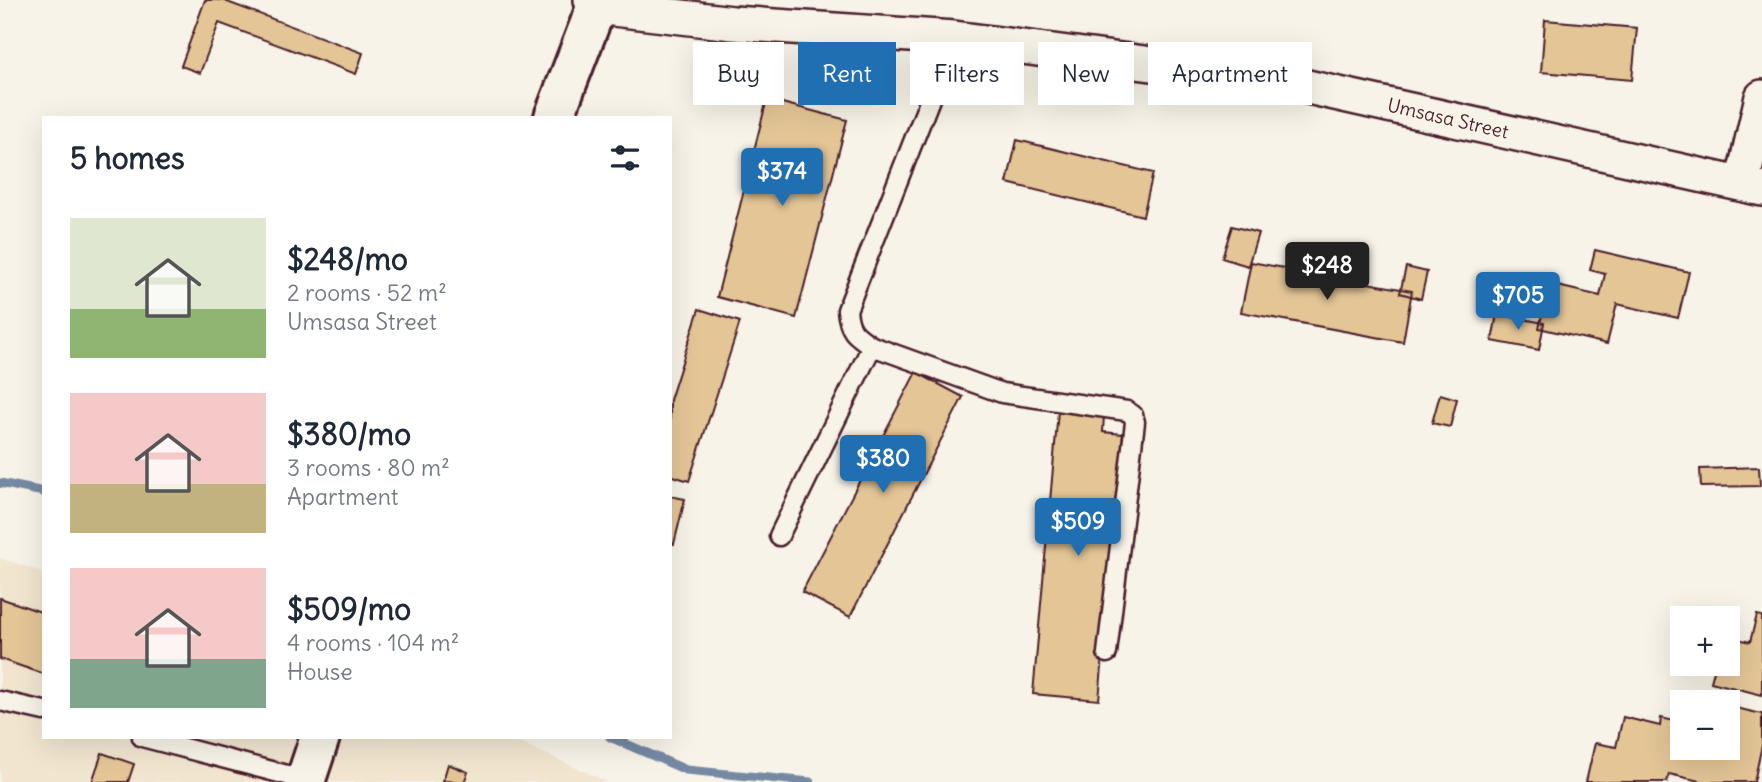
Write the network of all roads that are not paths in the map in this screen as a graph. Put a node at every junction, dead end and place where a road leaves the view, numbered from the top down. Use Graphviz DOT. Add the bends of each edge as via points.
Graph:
graph roads {
  1 [pos="595,2"];
  2 [pos="954,38"];
  3 [pos="1762,97"];
  4 [pos="554,116"];
  5 [pos="1752,187"];
  6 [pos="872,346"];
  7 [pos="779,536"];
  8 [pos="1107,653"];
  9 [pos="0,701"];
  10 [pos="42,711"];
  11 [pos="149,739"];
  12 [pos="319,739"];
  13 [pos="305,781"];
  1 -- 2 [label="street, Umsasa Street" via="733,23"];
  1 -- 4 [label="street"];
  2 -- 5 [label="street, Umsasa Street" via="1281,82"];
  2 -- 6 [label="lane" via="847,310 848,325"];
  3 -- 5 [label="street"];
  6 -- 7 [label="lane"];
  6 -- 8 [label="lane" via="1002,393 1133,415"];
  9 -- 10 [label="lane"];
  11 -- 13 [label="lane"];
  12 -- 13 [label="street"];
}
